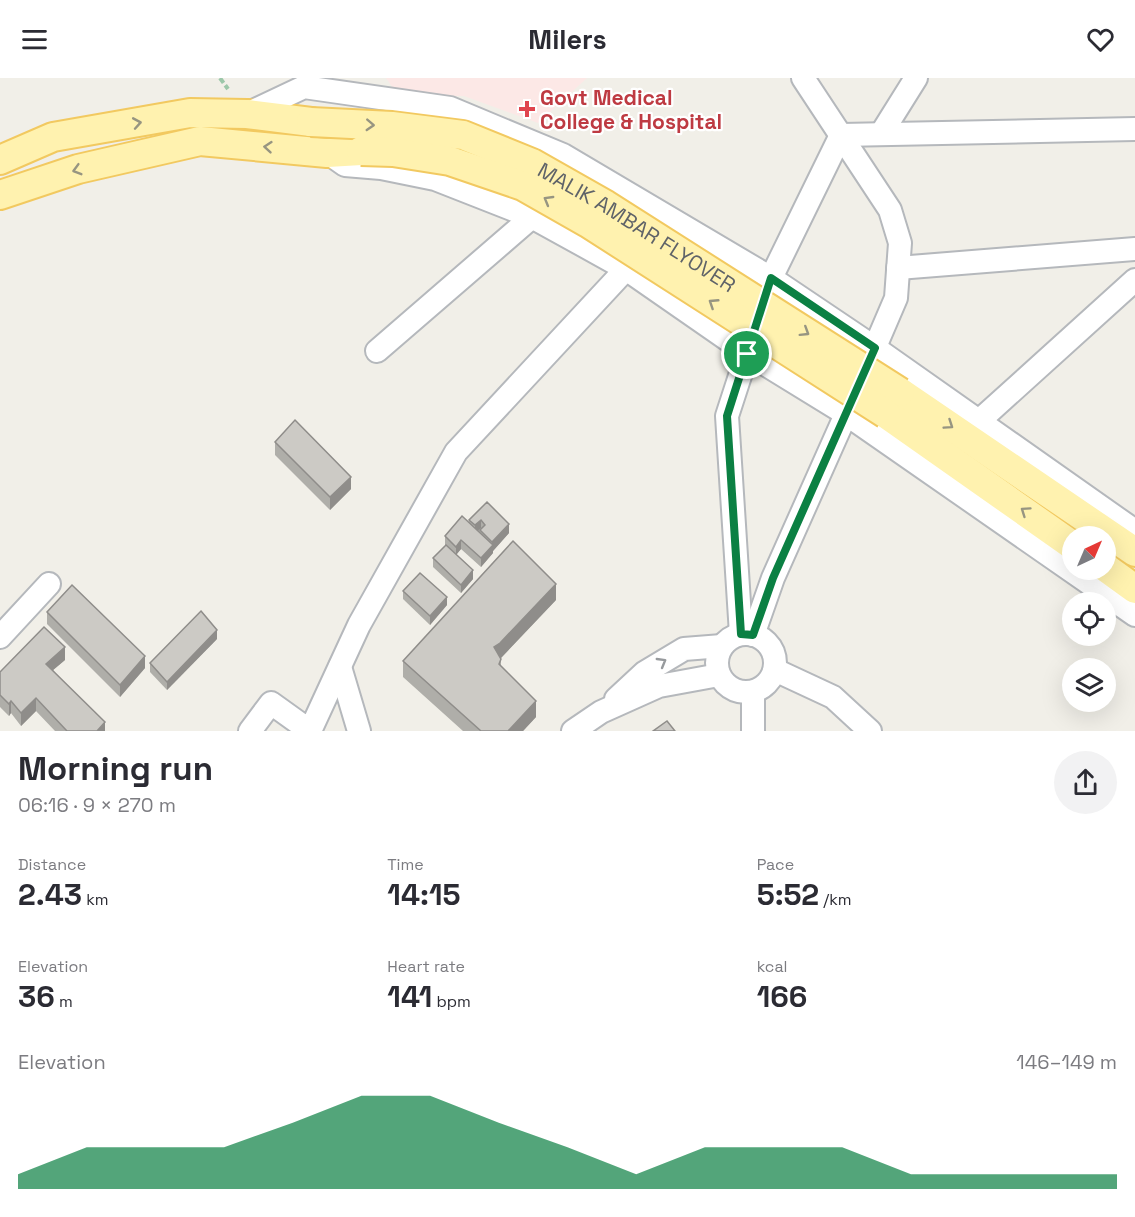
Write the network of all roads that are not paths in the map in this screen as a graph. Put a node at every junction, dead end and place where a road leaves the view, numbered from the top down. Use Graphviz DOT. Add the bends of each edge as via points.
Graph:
graph roads {
  1 [pos="803,78"];
  2 [pos="915,78"];
  3 [pos="301,82"];
  4 [pos="247,114"];
  5 [pos="1135,129"];
  6 [pos="881,134"];
  7 [pos="841,135"];
  8 [pos="327,153"];
  9 [pos="0,160"];
  10 [pos="0,195"];
  11 [pos="532,217"];
  12 [pos="1135,249"];
  13 [pos="898,268"];
  14 [pos="626,269"];
  15 [pos="771,278"];
  16 [pos="1135,280"];
  17 [pos="875,348"];
  18 [pos="377,351"];
  19 [pos="747,354"];
  20 [pos="846,414"];
  21 [pos="979,421"];
  22 [pos="1135,531"];
  23 [pos="1062,538"];
  24 [pos="1135,552"];
  25 [pos="1116,575"];
  26 [pos="49,584"];
  27 [pos="1135,589"];
  28 [pos="1135,615"];
  29 [pos="747,634"];
  30 [pos="0,637"];
  31 [pos="722,646"];
  32 [pos="340,667"];
  33 [pos="775,670"];
  34 [pos="719,675"];
  35 [pos="753,692"];
  36 [pos="602,712"];
  37 [pos="250,731"];
  38 [pos="359,731"];
  39 [pos="573,731"];
  40 [pos="753,731"];
  41 [pos="870,731"];
  1 -- 7 [label="street"];
  2 -- 6 [label="street"];
  3 -- 4 [label="street"];
  3 -- 15 [label="street" via="450,108 563,155"];
  9 -- 4 [label="main road, MALIK AMBAR FLYOVER, one-way" via="53,137 190,113"];
  4 -- 24 [label="main road, MALIK AMBAR FLYOVER, one-way, bridge" via="463,135 532,163 606,205 900,392"];
  5 -- 6 [label="street"];
  6 -- 7 [label="street"];
  7 -- 13 [label="street" via="890,210 900,243"];
  7 -- 15 [label="street"];
  8 -- 10 [label="main road, MALIK AMBAR FLYOVER, one-way" via="200,141 78,169"];
  8 -- 11 [label="street" via="345,165 435,179"];
  23 -- 8 [label="main road, MALIK AMBAR FLYOVER, one-way, bridge" via="886,414 523,186 450,161 393,152"];
  11 -- 14 [label="street"];
  11 -- 18 [label="street"];
  12 -- 13 [label="street"];
  13 -- 17 [label="street" via="896,298"];
  14 -- 19 [label="street"];
  14 -- 32 [label="street" via="456,452 359,625"];
  15 -- 17 [label="street"];
  15 -- 19 [label="street"];
  16 -- 21 [label="street"];
  17 -- 20 [label="street"];
  17 -- 21 [label="street"];
  19 -- 20 [label="street"];
  19 -- 29 [label="street" via="727,416"];
  20 -- 28 [label="street"];
  20 -- 29 [label="street"];
  21 -- 22 [label="street"];
  25 -- 27 [label="main road"];
  26 -- 30 [label="street"];
  29 -- 31 [label="street" via="730,638"];
  29 -- 33 [label="street" via="764,639 775,659"];
  31 -- 34 [label="street" via="717,660"];
  36 -- 31 [label="street, one-way" via="644,673 684,649"];
  32 -- 37 [label="street" via="310,731 271,703"];
  32 -- 38 [label="street"];
  33 -- 35 [label="street" via="771,680"];
  33 -- 41 [label="street" via="833,698"];
  34 -- 35 [label="street" via="727,686"];
  34 -- 36 [label="street" via="659,686"];
  35 -- 40 [label="street"];
  36 -- 39 [label="street"];
}
